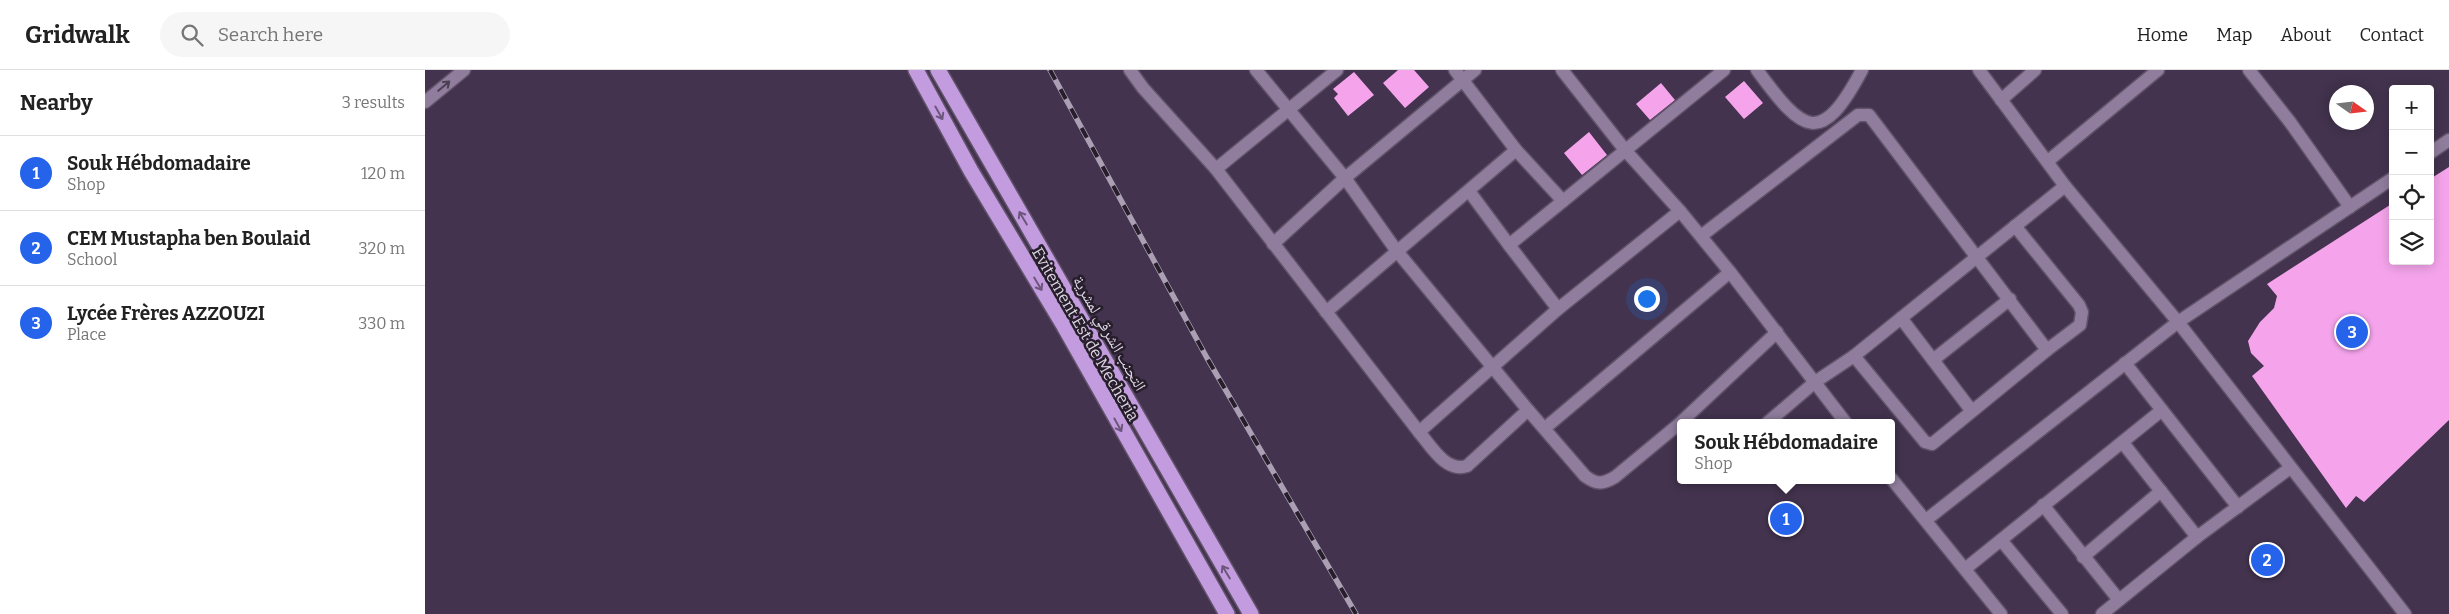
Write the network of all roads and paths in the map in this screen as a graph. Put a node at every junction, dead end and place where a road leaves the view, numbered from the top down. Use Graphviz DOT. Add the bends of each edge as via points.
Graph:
graph roads {
  1 [pos="464,70"];
  2 [pos="916,70"];
  3 [pos="938,70"];
  4 [pos="1130,70"];
  5 [pos="1256,70"];
  6 [pos="1337,70"];
  7 [pos="1475,70"];
  8 [pos="1562,70"];
  9 [pos="1724,70"];
  10 [pos="1757,70"];
  11 [pos="1862,70"];
  12 [pos="1979,70"];
  13 [pos="2035,70"];
  14 [pos="2158,70"];
  15 [pos="2249,70"];
  16 [pos="1459,75"];
  17 [pos="2001,100"];
  18 [pos="425,102"];
  19 [pos="1288,110"];
  20 [pos="2449,140"];
  21 [pos="1516,150"];
  22 [pos="1625,150"];
  23 [pos="2434,150"];
  24 [pos="2048,161"];
  25 [pos="1215,169"];
  26 [pos="1345,178"];
  27 [pos="2389,181"];
  28 [pos="2065,186"];
  29 [pos="1469,191"];
  30 [pos="1563,201"];
  31 [pos="2350,207"];
  32 [pos="1680,211"];
  33 [pos="2015,226"];
  34 [pos="1701,236"];
  35 [pos="1273,244"];
  36 [pos="1509,244"];
  37 [pos="1396,250"];
  38 [pos="1977,255"];
  39 [pos="1730,272"];
  40 [pos="2009,299"];
  41 [pos="1558,309"];
  42 [pos="1326,312"];
  43 [pos="1901,318"];
  44 [pos="2178,322"];
  45 [pos="1777,332"];
  46 [pos="2047,350"];
  47 [pos="1854,356"];
  48 [pos="1933,360"];
  49 [pos="2125,363"];
  50 [pos="1492,366"];
  51 [pos="1815,382"];
  52 [pos="1528,410"];
  53 [pos="1971,410"];
  54 [pos="2163,410"];
  55 [pos="1686,419"];
  56 [pos="1772,419"];
  57 [pos="1843,419"];
  58 [pos="1677,427"];
  59 [pos="1545,428"];
  60 [pos="1419,432"];
  61 [pos="2123,444"];
  62 [pos="2290,468"];
  63 [pos="1895,483"];
  64 [pos="2161,491"];
  65 [pos="2043,505"];
  66 [pos="2238,507"];
  67 [pos="1926,520"];
  68 [pos="2197,537"];
  69 [pos="2001,540"];
  70 [pos="2083,557"];
  71 [pos="1965,569"];
  72 [pos="2119,600"];
  73 [pos="1227,614"];
  74 [pos="1251,614"];
  75 [pos="2001,614"];
  76 [pos="2062,614"];
  77 [pos="2102,614"];
  78 [pos="2405,614"];
  18 -- 1 [label="street, one-way"];
  2 -- 73 [label="highway, Evitement Est de Mecheria, one-way"];
  74 -- 3 [label="highway, التجنب الشرقي لمشرية, one-way"];
  4 -- 25 [label="street"];
  5 -- 19 [label="street"];
  6 -- 19 [label="street"];
  7 -- 16 [label="street"];
  8 -- 22 [label="street"];
  9 -- 22 [label="street"];
  10 -- 11 [label="street" via="1794,114 1813,124 1832,116"];
  12 -- 17 [label="street"];
  13 -- 17 [label="street"];
  14 -- 24 [label="street"];
  15 -- 31 [label="street"];
  16 -- 21 [label="street"];
  16 -- 26 [label="street"];
  17 -- 24 [label="street"];
  19 -- 25 [label="street"];
  19 -- 26 [label="street"];
  20 -- 23 [label="street"];
  21 -- 29 [label="street"];
  21 -- 30 [label="street"];
  22 -- 30 [label="street"];
  22 -- 32 [label="street"];
  24 -- 28 [label="street"];
  25 -- 35 [label="street"];
  26 -- 35 [label="street"];
  26 -- 37 [label="street"];
  27 -- 31 [label="street"];
  28 -- 33 [label="street"];
  28 -- 44 [label="street"];
  29 -- 36 [label="street"];
  29 -- 37 [label="street"];
  30 -- 36 [label="street"];
  31 -- 44 [label="street"];
  32 -- 34 [label="street"];
  32 -- 41 [label="street"];
  33 -- 38 [label="street"];
  33 -- 46 [label="street" via="2082,312 2080,325"];
  34 -- 38 [label="street" via="1858,114 1863,114 1874,119"];
  34 -- 39 [label="street"];
  35 -- 42 [label="street"];
  36 -- 41 [label="street"];
  37 -- 42 [label="street"];
  37 -- 50 [label="street"];
  38 -- 40 [label="street"];
  38 -- 43 [label="street"];
  39 -- 45 [label="street"];
  39 -- 59 [label="street"];
  40 -- 46 [label="street"];
  40 -- 48 [label="street"];
  41 -- 50 [label="street"];
  42 -- 60 [label="street"];
  43 -- 47 [label="street"];
  43 -- 48 [label="street"];
  44 -- 49 [label="street"];
  44 -- 62 [label="street"];
  45 -- 51 [label="street"];
  45 -- 55 [label="street"];
  46 -- 53 [label="street"];
  47 -- 51 [label="street"];
  47 -- 53 [label="street" via="1929,444"];
  48 -- 53 [label="street"];
  49 -- 54 [label="street"];
  49 -- 67 [label="street"];
  50 -- 52 [label="street"];
  50 -- 60 [label="street"];
  51 -- 56 [label="street"];
  51 -- 57 [label="street"];
  52 -- 59 [label="street"];
  52 -- 60 [label="street" via="1474,460 1460,468 1445,461"];
  54 -- 61 [label="street"];
  54 -- 66 [label="street"];
  58 -- 59 [label="street" via="1615,477 1599,484 1585,476"];
  61 -- 64 [label="street"];
  61 -- 65 [label="street"];
  62 -- 66 [label="street"];
  62 -- 78 [label="street"];
  63 -- 67 [label="street"];
  64 -- 68 [label="street"];
  64 -- 70 [label="street"];
  65 -- 69 [label="street"];
  65 -- 70 [label="street"];
  66 -- 68 [label="street"];
  67 -- 71 [label="street"];
  68 -- 72 [label="street"];
  69 -- 71 [label="street"];
  69 -- 76 [label="street"];
  70 -- 72 [label="street"];
  71 -- 75 [label="street"];
  72 -- 77 [label="street"];
}
